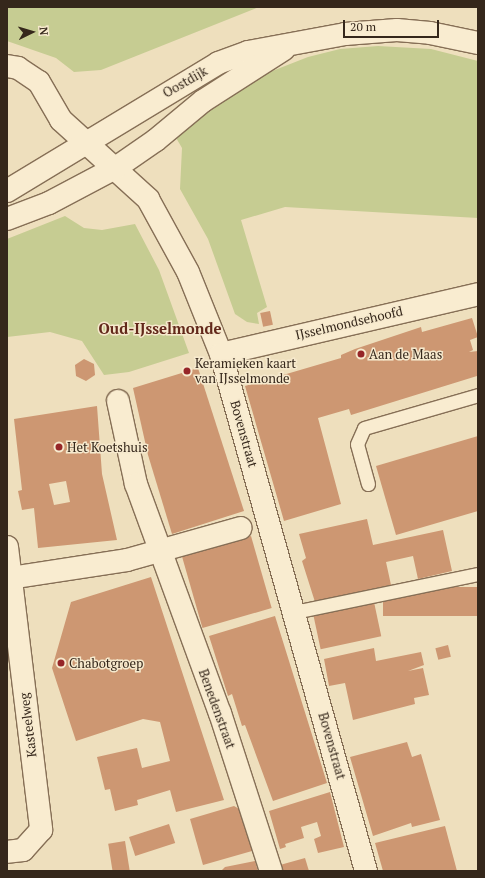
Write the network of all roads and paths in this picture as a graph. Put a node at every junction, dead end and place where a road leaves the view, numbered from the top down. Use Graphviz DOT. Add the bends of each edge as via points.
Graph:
graph roads {
  1 [pos="295,42"];
  2 [pos="478,43"];
  3 [pos="7,66"];
  4 [pos="85,144"];
  5 [pos="117,168"];
  6 [pos="7,191"];
  7 [pos="7,219"];
  8 [pos="478,294"];
  9 [pos="221,354"];
  10 [pos="478,395"];
  11 [pos="118,401"];
  12 [pos="368,484"];
  13 [pos="241,528"];
  14 [pos="7,547"];
  15 [pos="158,550"];
  16 [pos="478,574"];
  17 [pos="10,578"];
  18 [pos="294,612"];
  19 [pos="7,852"];
  20 [pos="271,871"];
  21 [pos="366,871"];
  1 -- 2 [label="street, Oostdijk" via="397,30 430,32"];
  1 -- 4 [label="street, Oostdijk" via="248,52 218,63"];
  1 -- 5 [label="street, Oostdijk" via="203,101"];
  3 -- 4 [label="street, Bovenstraat" via="18,68 39,82 61,120"];
  4 -- 5 [label="street, Bovenstraat"];
  4 -- 6 [label="street, Oostdijk"];
  5 -- 7 [label="street, Oostdijk" via="49,203"];
  5 -- 9 [label="street, Bovenstraat" via="148,199 165,225"];
  8 -- 9 [label="street, IJsselmondsehoofd"];
  9 -- 18 [label="street, Bovenstraat"];
  10 -- 12 [label="lane" via="364,428 356,444"];
  11 -- 15 [label="street, Benedenstraat" via="136,484"];
  13 -- 15 [label="street"];
  14 -- 17 [label="street, Kasteelweg"];
  15 -- 17 [label="street" via="127,560"];
  15 -- 20 [label="street, Benedenstraat" via="220,713"];
  16 -- 18 [label="lane"];
  17 -- 19 [label="street, Kasteelweg" via="40,830 23,850"];
  18 -- 21 [label="street, Bovenstraat"];
}
